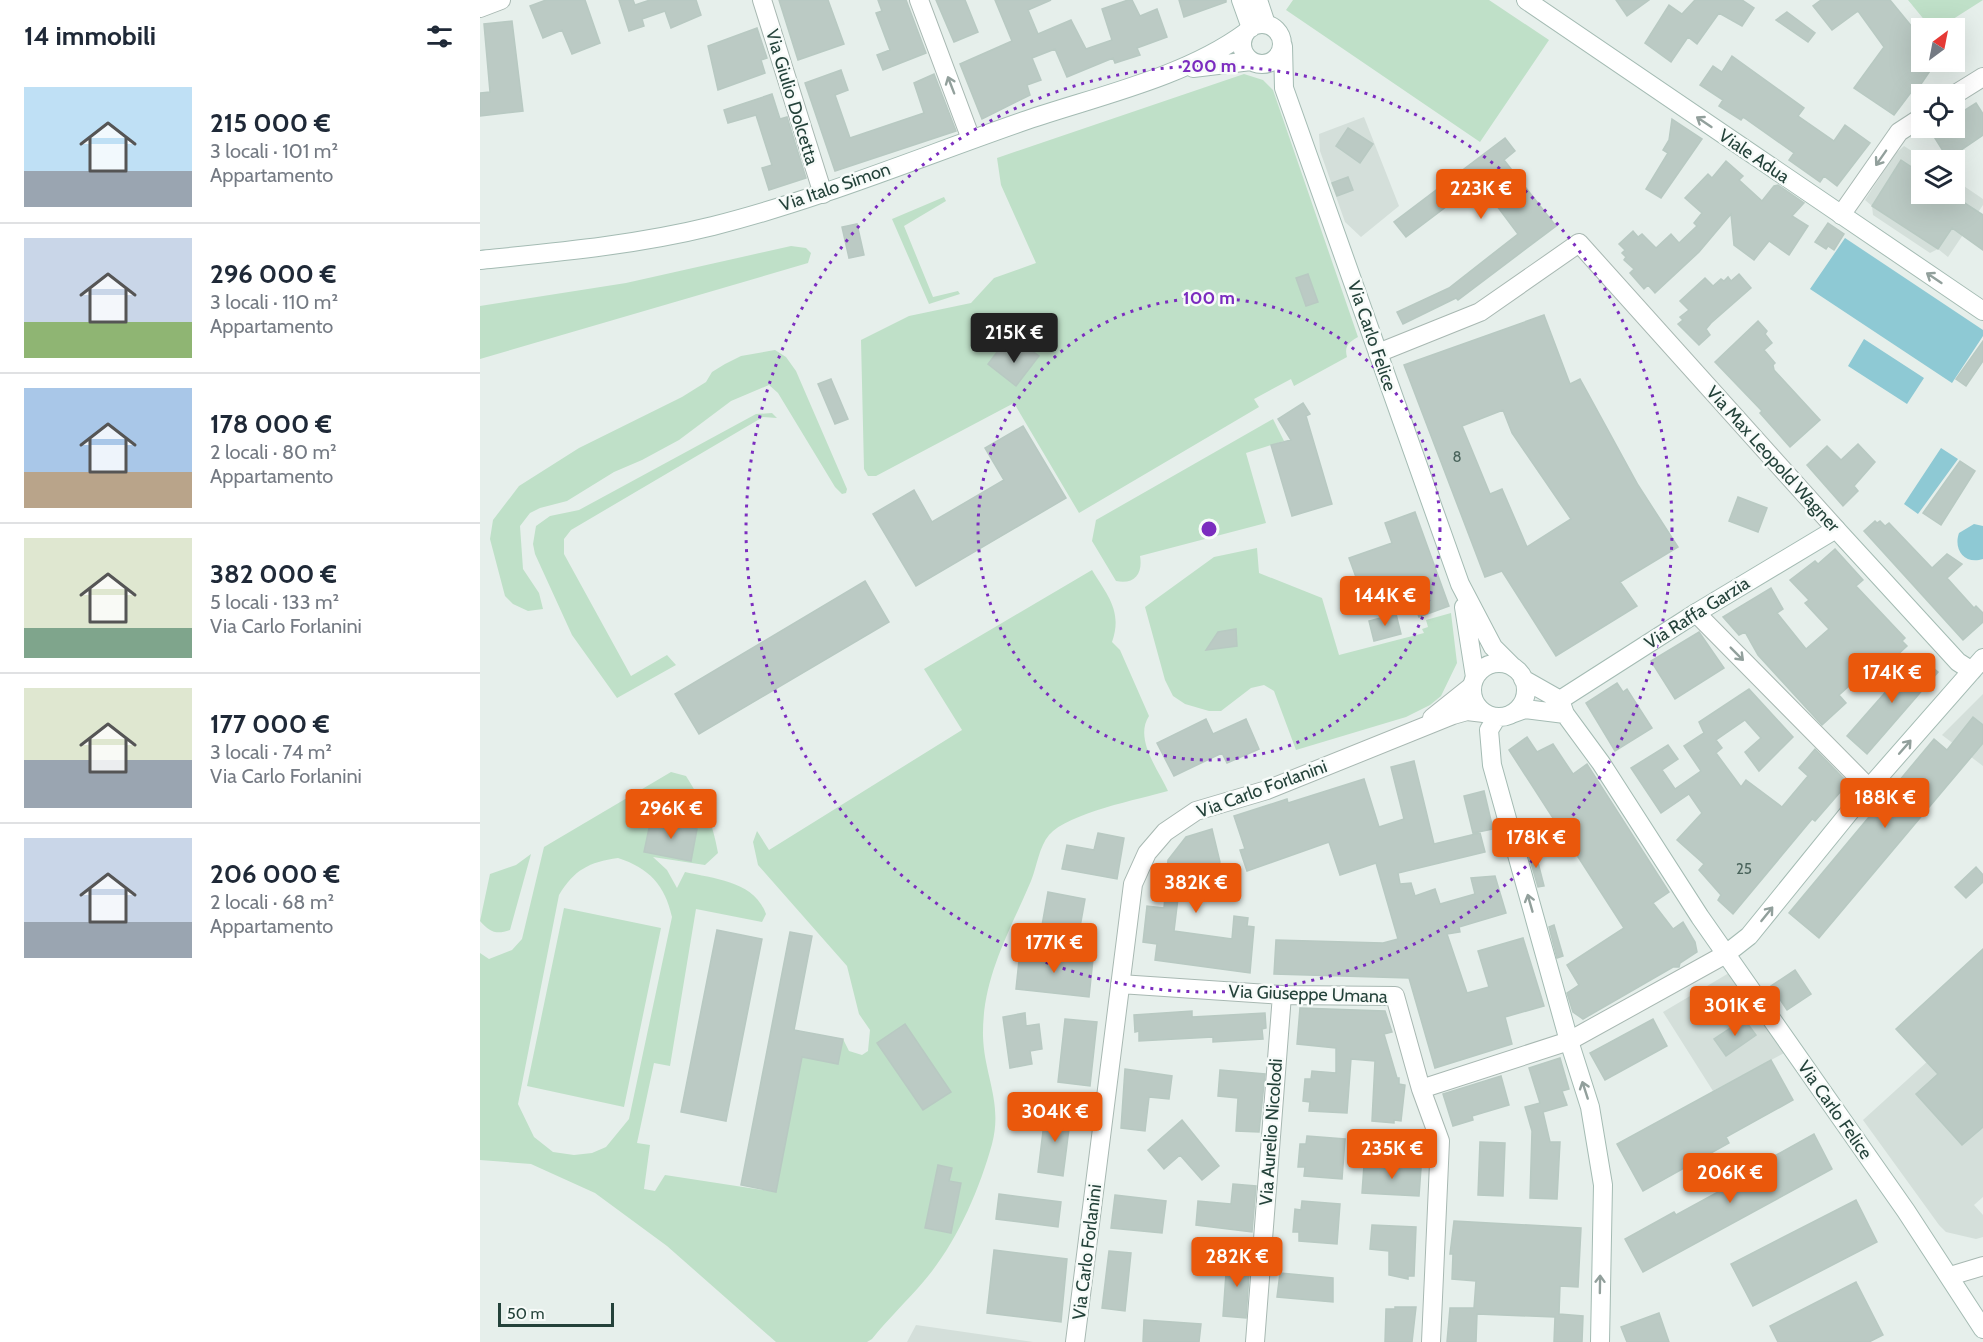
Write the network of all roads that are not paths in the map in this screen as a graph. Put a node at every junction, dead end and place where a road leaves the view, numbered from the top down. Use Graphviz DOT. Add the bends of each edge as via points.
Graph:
graph roads {
  1 [pos="501,0"];
  2 [pos="762,0"];
  3 [pos="919,0"];
  4 [pos="1241,0"];
  5 [pos="1258,0"];
  6 [pos="1526,0"];
  7 [pos="480,8"];
  8 [pos="1254,28"];
  9 [pos="1282,46"];
  10 [pos="1257,63"];
  11 [pos="1179,69"];
  12 [pos="1983,77"];
  13 [pos="1284,88"];
  14 [pos="1965,88"];
  15 [pos="1911,124"];
  16 [pos="971,139"];
  17 [pos="823,194"];
  18 [pos="1841,215"];
  19 [pos="480,260"];
  20 [pos="1983,311"];
  21 [pos="1378,352"];
  22 [pos="1836,529"];
  23 [pos="1460,584"];
  24 [pos="1696,613"];
  25 [pos="1977,664"];
  26 [pos="1518,673"];
  27 [pos="1473,682"];
  28 [pos="1562,707"];
  29 [pos="1498,715"];
  30 [pos="1414,733"];
  31 [pos="1869,788"];
  32 [pos="1726,954"];
  33 [pos="1120,984"];
  34 [pos="1282,995"];
  35 [pos="1569,1041"];
  36 [pos="1421,1089"];
  37 [pos="1983,1266"];
  38 [pos="1950,1276"];
  39 [pos="1983,1329"];
  40 [pos="1075,1342"];
  41 [pos="1255,1342"];
  42 [pos="1431,1342"];
  43 [pos="1600,1342"];
  1 -- 7 [label="street"];
  2 -- 17 [label="street, Via Giulio Dolcetta"];
  16 -- 3 [label="street, one-way"];
  4 -- 8 [label="street"];
  5 -- 8 [label="street"];
  18 -- 6 [label="street, Viale Adua, one-way"];
  8 -- 9 [label="street" via="1277,30"];
  8 -- 10 [label="street" via="1242,45"];
  8 -- 11 [label="street, Via Italo Simon"];
  9 -- 10 [label="street" via="1278,57"];
  9 -- 13 [label="street, Via Carlo Felice"];
  10 -- 11 [label="street, Via Italo Simon"];
  10 -- 13 [label="street, Via Carlo Felice"];
  11 -- 16 [label="street, Via Italo Simon"];
  12 -- 14 [label="street"];
  13 -- 21 [label="street, Via Carlo Felice"];
  15 -- 18 [label="street, one-way" via="1899,132"];
  16 -- 17 [label="street, Via Italo Simon"];
  17 -- 19 [label="street, Via Italo Simon" via="713,226 615,246"];
  20 -- 18 [label="street, Viale Adua, one-way"];
  21 -- 22 [label="street, Via Max Leopold Wagner" via="1480,312 1579,243"];
  21 -- 23 [label="street, Via Carlo Felice"];
  22 -- 24 [label="street, Via Raffa Garzia"];
  22 -- 25 [label="street, Via Max Leopold Wagner" via="1958,662"];
  23 -- 26 [label="street, Via Carlo Felice" via="1493,647"];
  23 -- 27 [label="street, Via Carlo Felice"];
  24 -- 28 [label="street, Via Raffa Garzia"];
  24 -- 31 [label="street, one-way"];
  31 -- 25 [label="street, one-way"];
  26 -- 27 [label="street" via="1502,664 1489,665"];
  26 -- 28 [label="street, Via Carlo Felice"];
  26 -- 29 [label="street" via="1525,687 1523,703"];
  27 -- 29 [label="street" via="1474,701"];
  27 -- 30 [label="street, Via Carlo Forlanini"];
  28 -- 29 [label="street"];
  28 -- 32 [label="street, Via Carlo Felice"];
  29 -- 30 [label="street, Via Carlo Forlanini" via="1467,711"];
  35 -- 29 [label="street, one-way" via="1492,765 1488,730"];
  30 -- 33 [label="street, Via Carlo Forlanini" via="1267,790 1196,811 1165,832 1147,853 1133,884"];
  32 -- 31 [label="street, one-way" via="1749,936"];
  32 -- 35 [label="street"];
  32 -- 38 [label="street, Via Carlo Felice"];
  33 -- 34 [label="street, Via Giuseppe Umana"];
  33 -- 40 [label="street, Via Carlo Forlanini"];
  34 -- 36 [label="street, Via Giuseppe Umana" via="1395,996"];
  34 -- 41 [label="street, Via Aurelio Nicolodi"];
  35 -- 36 [label="street"];
  43 -- 35 [label="street, one-way" via="1603,1185 1590,1107"];
  36 -- 42 [label="street, Via Giuseppe Umana" via="1440,1141"];
  37 -- 38 [label="street"];
  38 -- 39 [label="street, Via Carlo Felice"];
}
